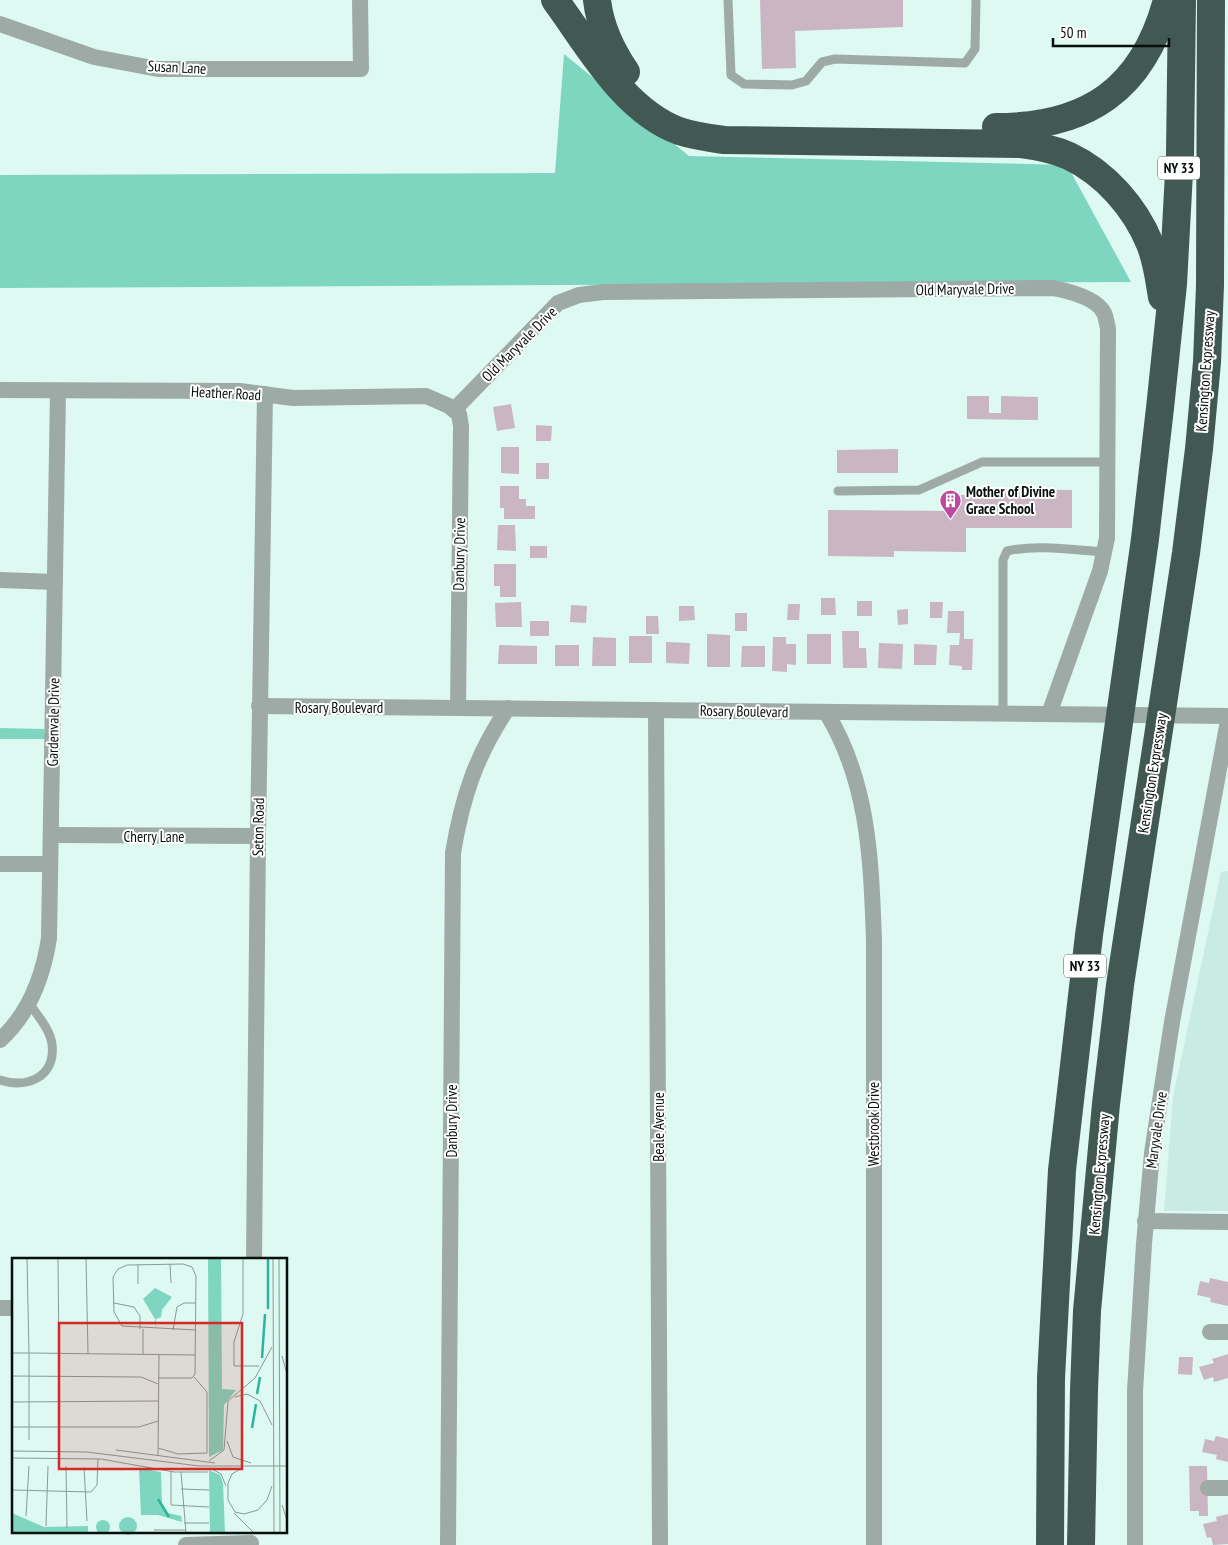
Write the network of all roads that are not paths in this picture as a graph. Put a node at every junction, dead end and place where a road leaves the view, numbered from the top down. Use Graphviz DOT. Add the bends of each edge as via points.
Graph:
graph roads {
  1 [pos="360,0"];
  2 [pos="555,0"];
  3 [pos="597,0"];
  4 [pos="728,0"];
  5 [pos="976,0"];
  6 [pos="1167,0"];
  7 [pos="1182,0"];
  8 [pos="1211,0"];
  9 [pos="1225,0"];
  10 [pos="1228,12"];
  11 [pos="0,24"];
  12 [pos="1228,254"];
  13 [pos="1168,335"];
  14 [pos="1207,362"];
  15 [pos="0,390"];
  16 [pos="58,391"];
  17 [pos="265,394"];
  18 [pos="451,408"];
  19 [pos="1107,462"];
  20 [pos="838,491"];
  21 [pos="1104,552"];
  22 [pos="0,580"];
  23 [pos="55,582"];
  24 [pos="259,706"];
  25 [pos="458,708"];
  26 [pos="508,708"];
  27 [pos="656,710"];
  28 [pos="826,712"];
  29 [pos="1003,714"];
  30 [pos="1049,714"];
  31 [pos="1228,716"];
  32 [pos="1228,721"];
  33 [pos="51,835"];
  34 [pos="258,836"];
  35 [pos="0,864"];
  36 [pos="50,864"];
  37 [pos="29,1003"];
  38 [pos="0,1040"];
  39 [pos="0,1080"];
  40 [pos="1145,1221"];
  41 [pos="1228,1222"];
  42 [pos="254,1258"];
  43 [pos="1210,1332"];
  44 [pos="1228,1332"];
  45 [pos="1208,1488"];
  46 [pos="1228,1488"];
  47 [pos="251,1540"];
  48 [pos="186,1545"];
  49 [pos="448,1545"];
  50 [pos="660,1545"];
  51 [pos="874,1545"];
  52 [pos="1050,1545"];
  53 [pos="1081,1545"];
  54 [pos="1135,1545"];
  1 -- 11 [label="street, Susan Lane" via="361,69 158,69 94,56"];
  2 -- 13 [label="highway" via="616,85 637,105 678,130 724,140 1021,144 1067,155 1085,164 1108,182 1139,222 1158,271"];
  3 -- 6 [label="highway" via="603,31 630,78 646,94 679,116 698,123 728,128 1012,128 1040,125 1071,116 1094,106 1120,86 1158,30"];
  4 -- 5 [label="lane" via="731,74 744,84 792,85 806,81 822,62 835,59 965,63 975,49"];
  7 -- 13 [label="highway, NY 33" via="1180,154"];
  8 -- 14 [label="highway, Kensington Expressway / NY 33"];
  9 -- 10 [label="highway"];
  12 -- 14 [label="highway"];
  13 -- 52 [label="highway, NY 33" via="1145,539 1089,935 1062,1170 1051,1378"];
  14 -- 53 [label="highway, Kensington Expressway / NY 33" via="1200,449 1120,985 1099,1164 1084,1371"];
  15 -- 16 [label="street, Heather Road"];
  16 -- 17 [label="street, Heather Road" via="240,391"];
  16 -- 23 [label="street, Gardenvale Drive"];
  17 -- 18 [label="street, Heather Road" via="293,398 426,396"];
  17 -- 24 [label="street, Seton Road"];
  18 -- 19 [label="street, Old Maryvale Drive" via="558,303 579,295 603,292 1053,288 1092,300 1104,311 1108,329"];
  18 -- 25 [label="street, Danbury Drive" via="458,414 461,426"];
  19 -- 20 [label="lane" via="982,462 920,490"];
  19 -- 21 [label="street, Old Maryvale Drive" via="1107,538"];
  21 -- 29 [label="lane" via="1007,551 1003,560"];
  21 -- 30 [label="street, Old Maryvale Drive"];
  22 -- 23 [label="street"];
  23 -- 33 [label="street, Gardenvale Drive"];
  24 -- 25 [label="street, Rosary Boulevard"];
  24 -- 34 [label="street, Seton Road"];
  25 -- 26 [label="street, Rosary Boulevard"];
  26 -- 27 [label="street, Rosary Boulevard"];
  26 -- 49 [label="street, Danbury Drive" via="479,756 468,787 453,853"];
  27 -- 28 [label="street, Rosary Boulevard"];
  27 -- 50 [label="street, Beale Avenue"];
  28 -- 29 [label="street, Rosary Boulevard"];
  28 -- 51 [label="street, Westbrook Drive" via="842,741 859,790 872,870"];
  29 -- 30 [label="street, Rosary Boulevard"];
  30 -- 31 [label="street, Rosary Boulevard"];
  32 -- 40 [label="street, Maryvale Drive" via="1171,1032"];
  33 -- 34 [label="street, Cherry Lane"];
  33 -- 36 [label="street, Gardenvale Drive"];
  34 -- 42 [label="street, Seton Road"];
  35 -- 36 [label="street"];
  36 -- 37 [label="street, Gardenvale Drive" via="49,938 37,989"];
  37 -- 38 [label="street, Gardenvale Drive"];
  37 -- 39 [label="lane" via="47,1030 52,1044 51,1058 46,1071 37,1079 12,1084"];
  40 -- 41 [label="street"];
  40 -- 54 [label="street, Maryvale Drive" via="1136,1391"];
  43 -- 44 [label="street"];
  45 -- 46 [label="street"];
  47 -- 48 [label="street"];
}
